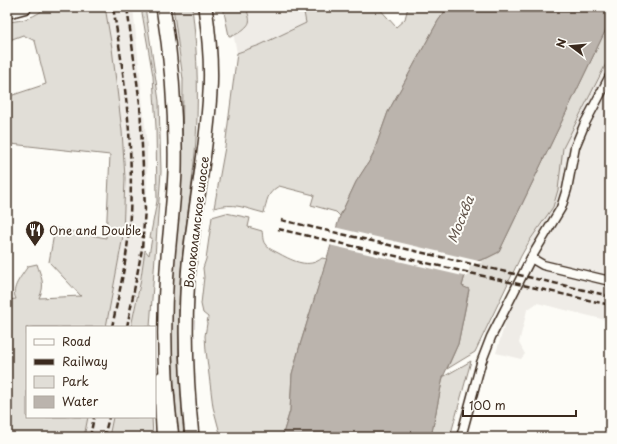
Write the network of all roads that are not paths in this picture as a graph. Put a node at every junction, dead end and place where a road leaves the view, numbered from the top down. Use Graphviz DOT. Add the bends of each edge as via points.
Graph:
graph roads {
  1 [pos="24,7"];
  2 [pos="163,7"];
  3 [pos="206,7"];
  4 [pos="7,12"];
  5 [pos="610,76"];
  6 [pos="531,258"];
  7 [pos="610,281"];
  8 [pos="164,339"];
  9 [pos="163,437"];
  10 [pos="172,437"];
  11 [pos="192,437"];
  12 [pos="461,437"];
  1 -- 4 [label="main road"];
  2 -- 8 [label="main road, Волоколамское шоссе" via="170,49 176,132"];
  3 -- 11 [label="main road, Волоколамское шоссе" via="210,90 188,301 188,370"];
  5 -- 6 [label="street" via="575,146 561,208"];
  6 -- 7 [label="street" via="543,265"];
  6 -- 12 [label="street" via="491,337 481,363"];
  8 -- 9 [label="main road, Волоколамское шоссе" via="161,364"];
  8 -- 10 [label="main road, Волоколамское шоссе"];
}
